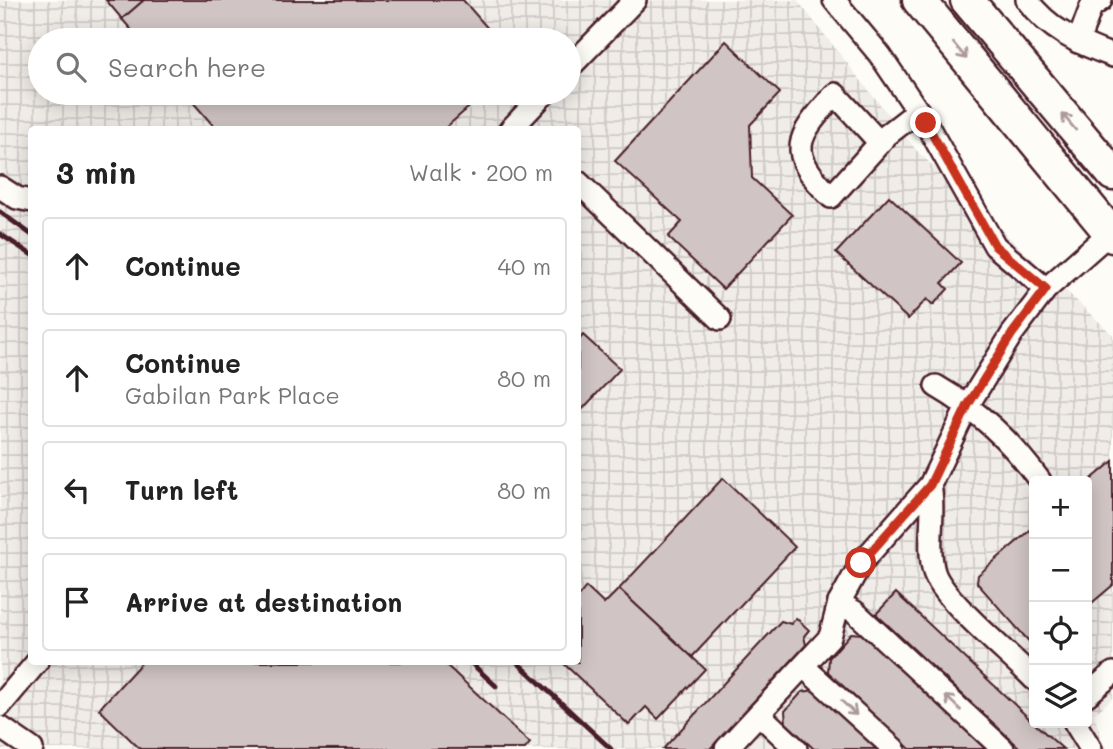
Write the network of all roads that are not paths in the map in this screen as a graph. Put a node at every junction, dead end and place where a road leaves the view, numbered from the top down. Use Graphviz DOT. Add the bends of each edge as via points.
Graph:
graph roads {
  1 [pos="635,0"];
  2 [pos="834,0"];
  3 [pos="919,0"];
  4 [pos="967,0"];
  5 [pos="1027,0"];
  6 [pos="1101,0"];
  7 [pos="1078,42"];
  8 [pos="581,56"];
  9 [pos="1113,56"];
  10 [pos="534,105"];
  11 [pos="918,111"];
  12 [pos="514,126"];
  13 [pos="880,143"];
  14 [pos="1113,174"];
  15 [pos="581,185"];
  16 [pos="0,187"];
  17 [pos="28,200"];
  18 [pos="1112,233"];
  19 [pos="1046,289"];
  20 [pos="720,319"];
  21 [pos="936,386"];
  22 [pos="968,405"];
  23 [pos="1036,476"];
  24 [pos="930,485"];
  25 [pos="839,603"];
  26 [pos="34,665"];
  27 [pos="803,666"];
  28 [pos="1113,673"];
  29 [pos="1029,674"];
  30 [pos="1092,691"];
  31 [pos="0,706"];
  32 [pos="759,714"];
  33 [pos="0,727"];
  34 [pos="1077,728"];
  35 [pos="32,749"];
  36 [pos="726,749"];
  37 [pos="796,749"];
  38 [pos="894,749"];
  39 [pos="1003,749"];
  40 [pos="1090,749"];
  1 -- 8 [label="street"];
  2 -- 11 [label="street"];
  3 -- 18 [label="highway, one-way"];
  14 -- 4 [label="highway, one-way"];
  5 -- 7 [label="street" via="1039,17"];
  6 -- 7 [label="street" via="1091,7"];
  7 -- 9 [label="street"];
  10 -- 12 [label="street"];
  11 -- 13 [label="street"];
  11 -- 19 [label="street" via="995,246"];
  13 -- 13 [label="street" via="831,197 804,166 800,149 808,124 835,94"];
  15 -- 20 [label="street"];
  16 -- 17 [label="street"];
  18 -- 19 [label="street"];
  19 -- 22 [label="street"];
  21 -- 22 [label="street"];
  22 -- 23 [label="street" via="1014,446"];
  22 -- 24 [label="street"];
  24 -- 25 [label="street" via="861,563"];
  24 -- 29 [label="street" via="933,559 942,589"];
  25 -- 27 [label="street" via="830,637"];
  39 -- 25 [label="street, one-way" via="855,612"];
  26 -- 31 [label="street"];
  27 -- 32 [label="street"];
  27 -- 38 [label="street, one-way"];
  28 -- 30 [label="street"];
  32 -- 36 [label="street"];
  32 -- 37 [label="street"];
  33 -- 35 [label="street"];
  34 -- 40 [label="street"];
}
